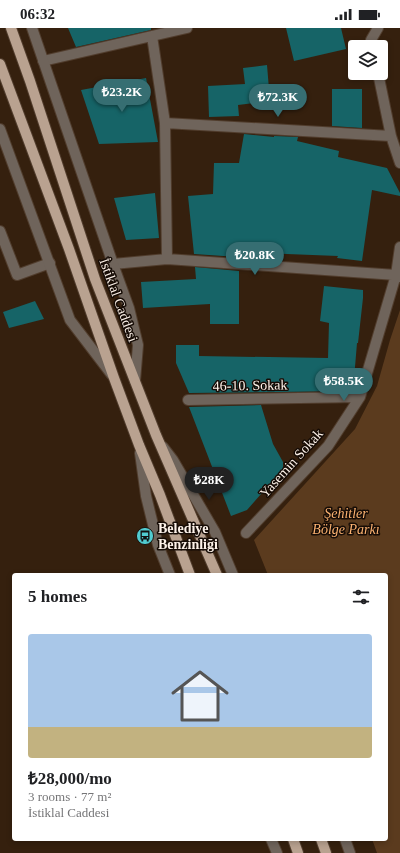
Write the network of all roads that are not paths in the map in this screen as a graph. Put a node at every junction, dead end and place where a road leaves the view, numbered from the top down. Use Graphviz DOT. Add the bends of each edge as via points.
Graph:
graph roads {
  1 [pos="11,28"];
  2 [pos="32,28"];
  3 [pos="187,28"];
  4 [pos="378,28"];
  5 [pos="152,36"];
  6 [pos="371,40"];
  7 [pos="43,61"];
  8 [pos="0,64"];
  9 [pos="379,80"];
  10 [pos="165,123"];
  11 [pos="0,129"];
  12 [pos="391,136"];
  13 [pos="400,163"];
  14 [pos="0,232"];
  15 [pos="400,247"];
  16 [pos="167,259"];
  17 [pos="50,262"];
  18 [pos="113,264"];
  19 [pos="398,276"];
  20 [pos="114,378"];
  21 [pos="135,381"];
  22 [pos="360,397"];
  23 [pos="188,400"];
  24 [pos="159,442"];
  25 [pos="139,445"];
  26 [pos="246,533"];
  27 [pos="169,573"];
  28 [pos="189,573"];
  29 [pos="216,573"];
  30 [pos="232,573"];
  31 [pos="272,841"];
  32 [pos="294,841"];
  33 [pos="322,841"];
  34 [pos="346,841"];
  35 [pos="277,853"];
  36 [pos="298,853"];
  37 [pos="326,853"];
  38 [pos="350,853"];
  1 -- 21 [label="main road, İstiklal Caddesi" via="95,279"];
  2 -- 7 [label="street"];
  3 -- 5 [label="street"];
  4 -- 6 [label="street"];
  5 -- 7 [label="street"];
  5 -- 10 [label="street"];
  7 -- 18 [label="street"];
  8 -- 20 [label="main road"];
  9 -- 12 [label="street"];
  10 -- 12 [label="street"];
  10 -- 16 [label="street"];
  11 -- 17 [label="street"];
  12 -- 13 [label="street"];
  14 -- 17 [label="street" via="16,275"];
  15 -- 19 [label="street, Yasemin Sokak"];
  16 -- 18 [label="street"];
  16 -- 19 [label="street"];
  17 -- 20 [label="street" via="70,320"];
  18 -- 21 [label="street" via="129,308 138,345"];
  19 -- 22 [label="street, Yasemin Sokak"];
  20 -- 25 [label="main road"];
  21 -- 24 [label="main road, İstiklal Caddesi"];
  22 -- 23 [label="street, 46-10. Sokak"];
  22 -- 26 [label="street, Yasemin Sokak" via="328,446"];
  24 -- 29 [label="main road, İstiklal Caddesi"];
  24 -- 30 [label="street" via="173,460 215,532"];
  25 -- 27 [label="street" via="146,496 158,545"];
  25 -- 28 [label="main road"];
  31 -- 35 [label="street"];
  32 -- 36 [label="main road"];
  33 -- 37 [label="main road"];
  34 -- 38 [label="street"];
}
